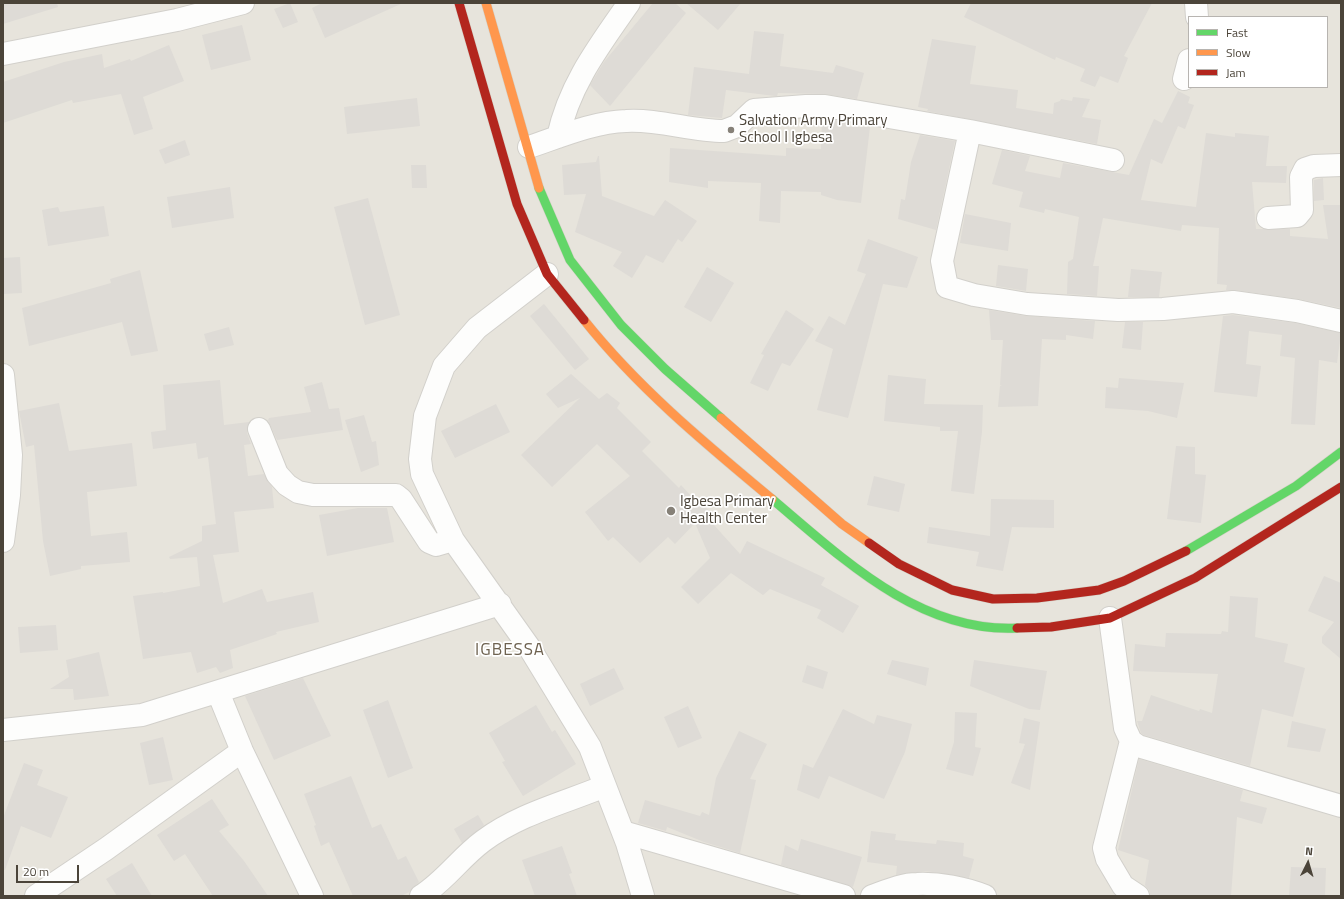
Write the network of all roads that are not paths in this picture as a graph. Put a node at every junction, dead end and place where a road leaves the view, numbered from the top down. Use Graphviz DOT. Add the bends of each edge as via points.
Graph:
graph roads {
  1 [pos="243,3"];
  2 [pos="459,3"];
  3 [pos="486,3"];
  4 [pos="629,3"];
  5 [pos="1196,3"];
  6 [pos="174,12"];
  7 [pos="1197,16"];
  8 [pos="3,54"];
  9 [pos="970,131"];
  10 [pos="558,137"];
  11 [pos="529,148"];
  12 [pos="1113,160"];
  13 [pos="1341,165"];
  14 [pos="1268,218"];
  15 [pos="547,274"];
  16 [pos="1341,321"];
  17 [pos="3,375"];
  18 [pos="259,430"];
  19 [pos="1341,452"];
  20 [pos="1341,487"];
  21 [pos="453,540"];
  22 [pos="3,541"];
  23 [pos="500,604"];
  24 [pos="1110,618"];
  25 [pos="218,692"];
  26 [pos="3,730"];
  27 [pos="1131,741"];
  28 [pos="242,751"];
  29 [pos="605,786"];
  30 [pos="1341,806"];
  31 [pos="623,832"];
  32 [pos="36,896"];
  33 [pos="312,896"];
  34 [pos="421,896"];
  35 [pos="643,896"];
  36 [pos="844,896"];
  37 [pos="872,896"];
  38 [pos="985,896"];
  39 [pos="1138,896"];
  1 -- 6 [label="street"];
  2 -- 15 [label="street" via="517,204"];
  3 -- 11 [label="street"];
  4 -- 10 [label="street" via="578,78"];
  5 -- 7 [label="street"];
  6 -- 8 [label="street"];
  9 -- 10 [label="street" via="825,106 806,106 754,110 736,126 724,131 626,121"];
  9 -- 12 [label="street"];
  9 -- 16 [label="street" via="942,261 947,287 974,295 1027,304 1163,310 1233,302"];
  10 -- 11 [label="street"];
  11 -- 19 [label="street" via="541,196 570,260 621,325 710,410 842,524 899,564 952,590 973,596 1020,599 1105,588 1173,559 1290,489"];
  13 -- 14 [label="street" via="1305,169 1301,177 1302,210 1297,216"];
  15 -- 21 [label="street" via="477,328 444,366 433,391 425,416 420,459 422,474"];
  15 -- 24 [label="street" via="604,346 688,429 826,544 886,589 925,611 957,622 1005,629 1051,627"];
  17 -- 22 [label="street" via="11,455"];
  18 -- 21 [label="street" via="276,474 287,486 298,492 313,495 396,495 429,542 436,545"];
  20 -- 24 [label="street" via="1195,578"];
  21 -- 23 [label="street"];
  23 -- 25 [label="street"];
  23 -- 29 [label="street" via="590,747"];
  24 -- 27 [label="street" via="1125,728"];
  25 -- 26 [label="street" via="142,715"];
  25 -- 28 [label="street"];
  27 -- 30 [label="street" via="1138,746"];
  27 -- 39 [label="street" via="1104,848 1122,886"];
  28 -- 32 [label="street"];
  28 -- 33 [label="street"];
  29 -- 31 [label="street"];
  29 -- 34 [label="street" via="532,813 505,826 482,842 449,874"];
  31 -- 35 [label="street"];
  31 -- 36 [label="street"];
  37 -- 38 [label="street" via="917,884 947,886"];
}
